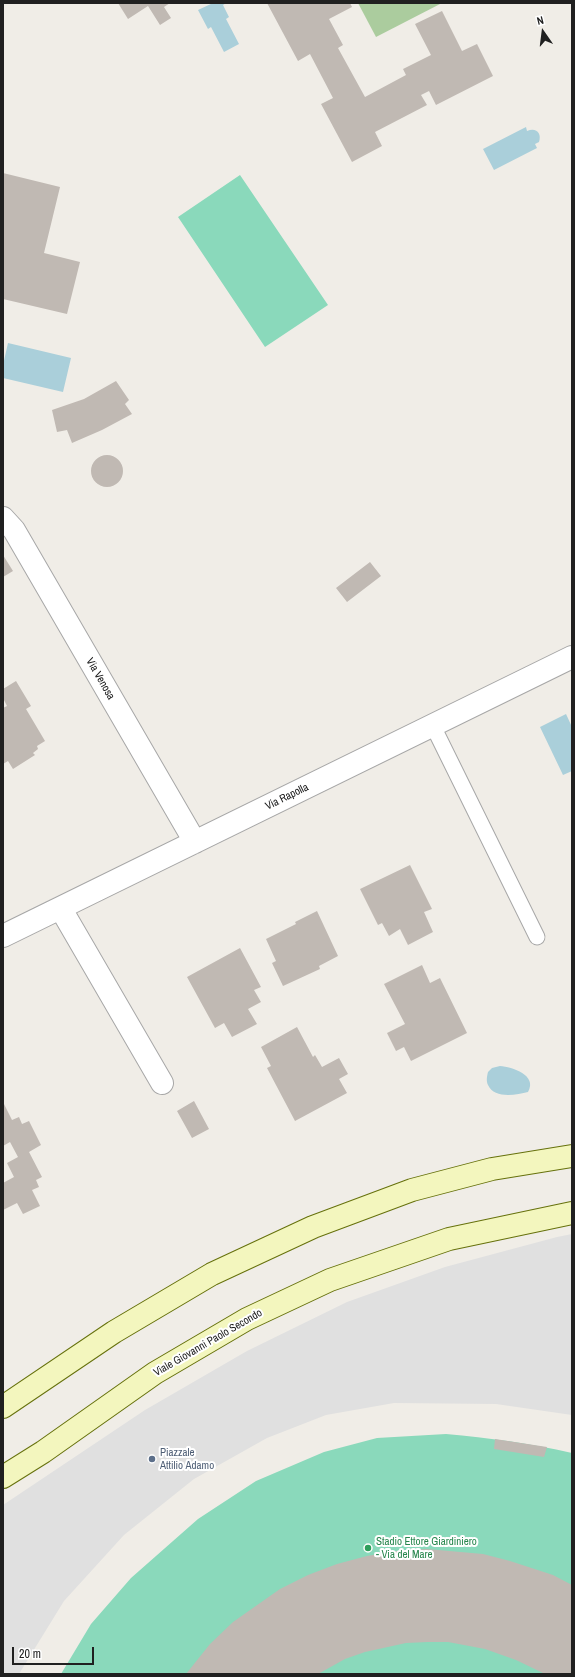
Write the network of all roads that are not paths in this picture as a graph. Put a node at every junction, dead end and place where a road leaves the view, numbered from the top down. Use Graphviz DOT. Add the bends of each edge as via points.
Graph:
graph roads {
  1 [pos="3,518"];
  2 [pos="572,657"];
  3 [pos="433,726"];
  4 [pos="195,842"];
  5 [pos="61,908"];
  6 [pos="3,936"];
  7 [pos="537,937"];
  8 [pos="162,1083"];
  9 [pos="572,1156"];
  10 [pos="572,1212"];
  11 [pos="3,1407"];
  12 [pos="3,1477"];
  1 -- 4 [label="street, Via Venosa" via="14,530"];
  2 -- 3 [label="street, Via Rapolla"];
  3 -- 4 [label="street, Via Rapolla"];
  3 -- 7 [label="lane"];
  4 -- 5 [label="street, Via Rapolla"];
  5 -- 6 [label="street, Via Rapolla"];
  5 -- 8 [label="street"];
  9 -- 11 [label="main road" via="492,1170 412,1190 313,1227 212,1274 114,1332"];
  10 -- 12 [label="main road, Viale Giovanni Paolo Secondo" via="448,1239 330,1280 247,1319 155,1374"];
}
